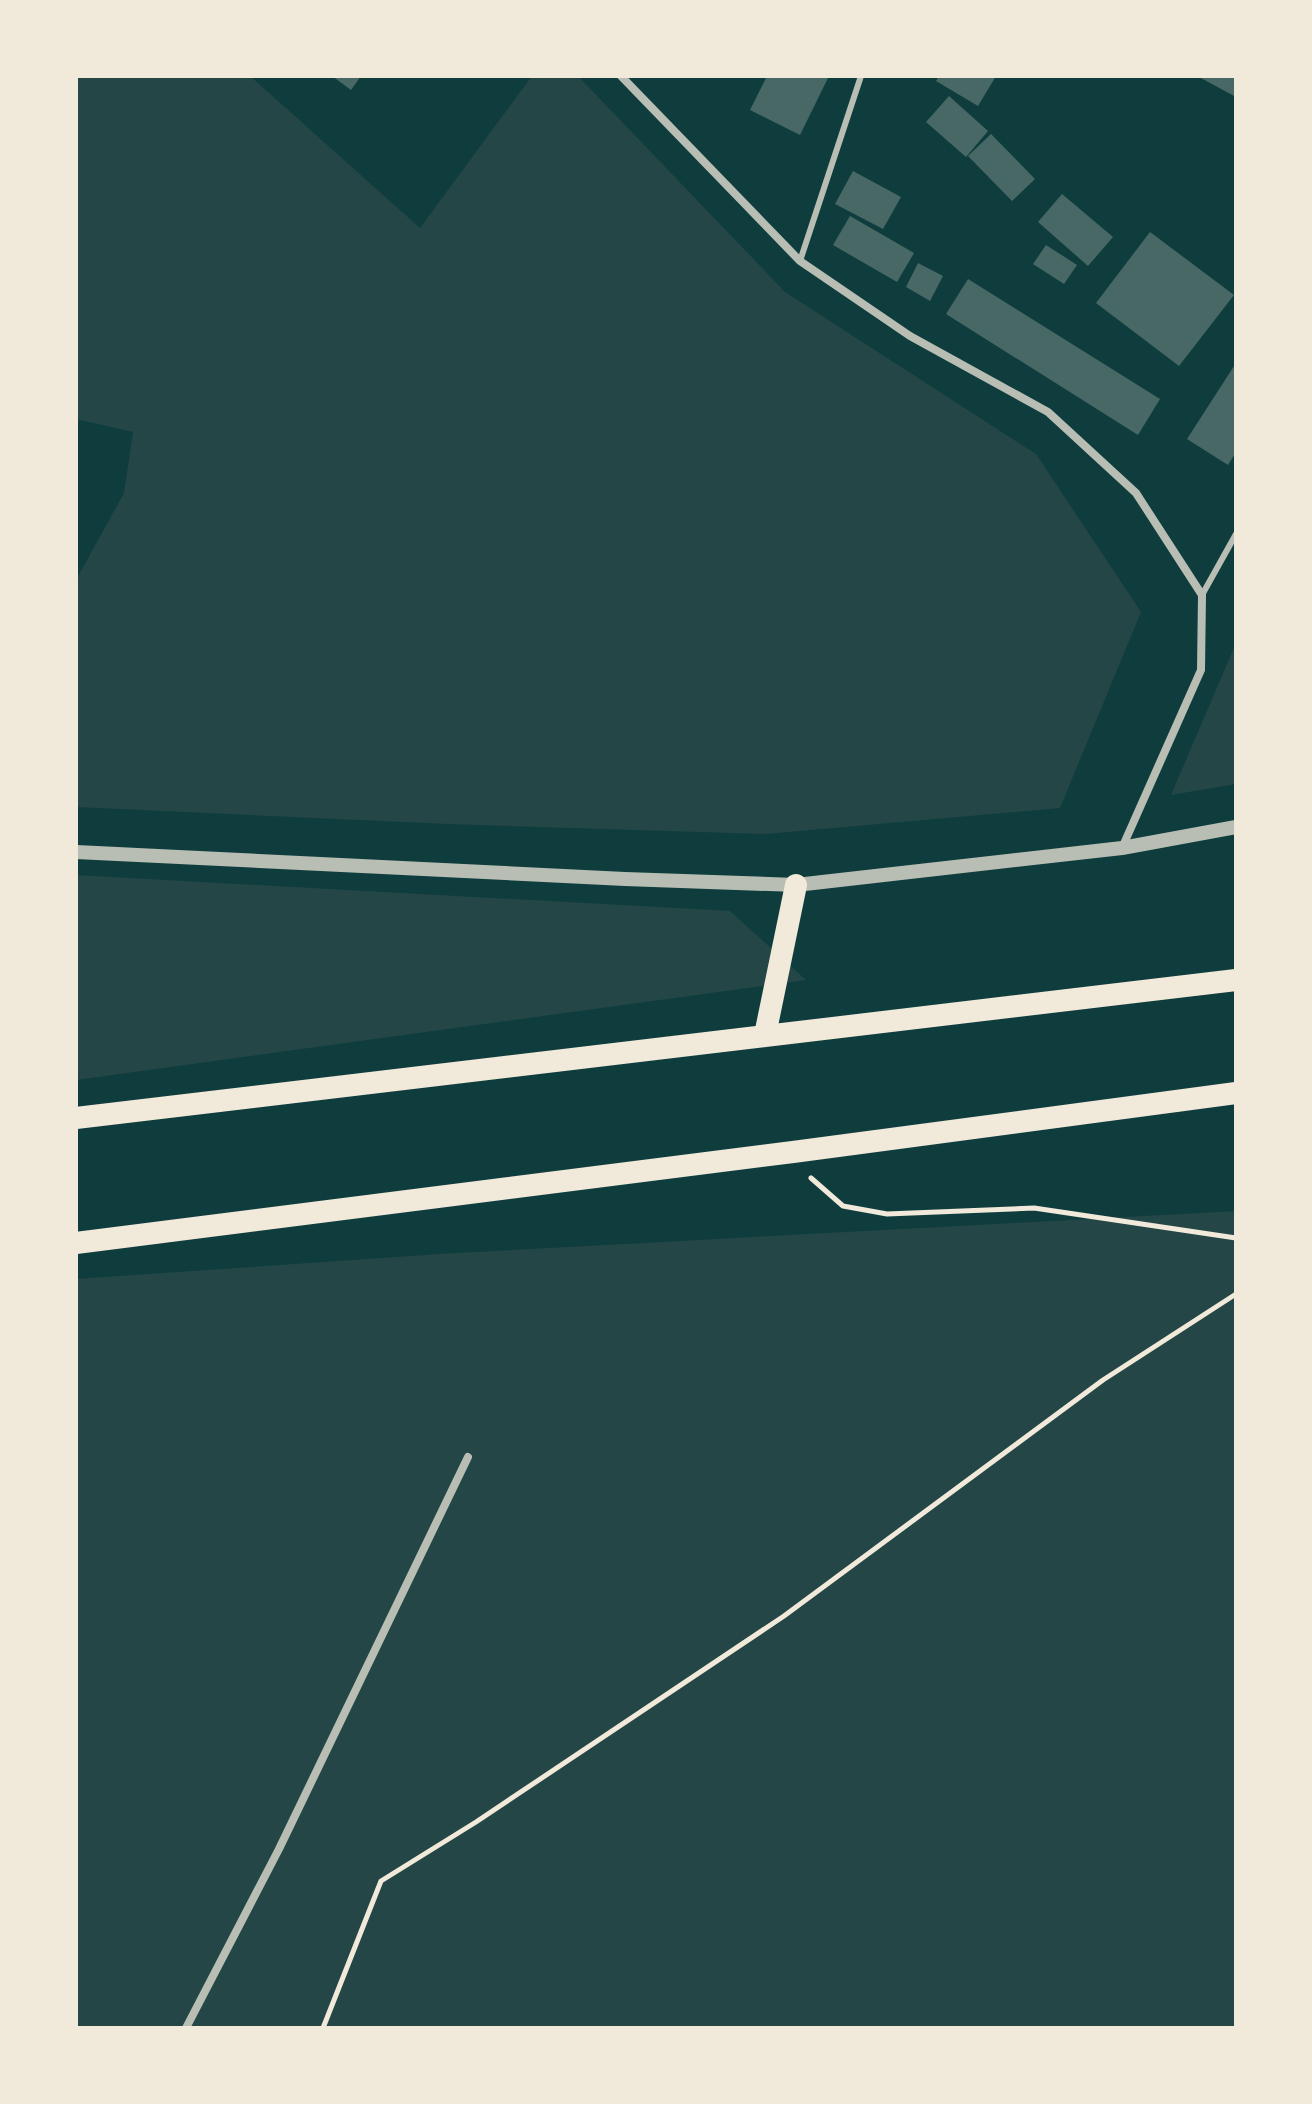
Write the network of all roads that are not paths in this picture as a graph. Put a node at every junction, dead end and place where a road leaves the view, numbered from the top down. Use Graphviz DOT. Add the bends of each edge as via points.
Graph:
graph roads {
  1 [pos="861,76"];
  2 [pos="623,78"];
  3 [pos="800,261"];
  4 [pos="1236,534"];
  5 [pos="1202,595"];
  6 [pos="1236,827"];
  7 [pos="1122,848"];
  8 [pos="76,852"];
  9 [pos="796,885"];
  10 [pos="1236,980"];
  11 [pos="765,1035"];
  12 [pos="1236,1093"];
  13 [pos="76,1118"];
  14 [pos="76,1243"];
  15 [pos="468,1457"];
  16 [pos="186,2028"];
  1 -- 3 [label="lane"];
  2 -- 3 [label="street"];
  3 -- 5 [label="street" via="910,336 1048,412 1136,493"];
  4 -- 5 [label="lane"];
  5 -- 7 [label="street" via="1201,670"];
  6 -- 7 [label="street"];
  7 -- 9 [label="street"];
  8 -- 9 [label="street"];
  9 -- 11 [label="highway"];
  10 -- 11 [label="highway"];
  11 -- 13 [label="highway"];
  12 -- 14 [label="highway"];
  15 -- 16 [label="street" via="279,1849"];
}
